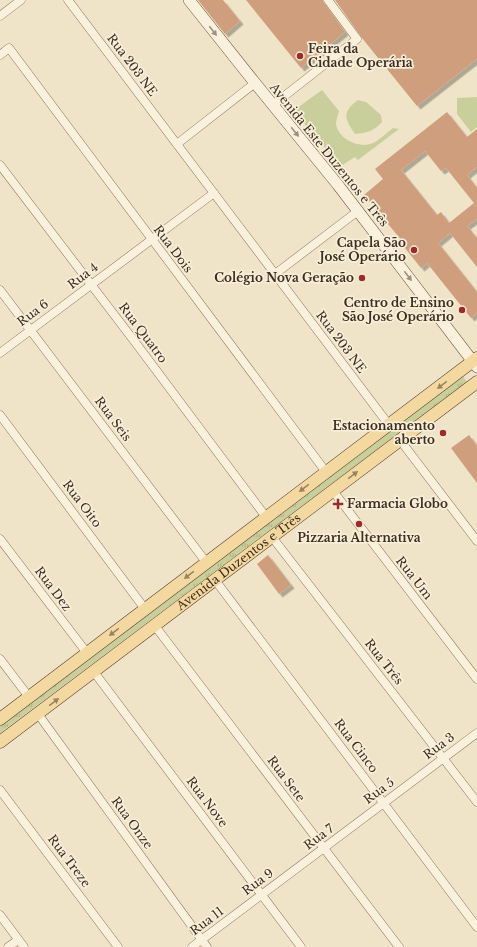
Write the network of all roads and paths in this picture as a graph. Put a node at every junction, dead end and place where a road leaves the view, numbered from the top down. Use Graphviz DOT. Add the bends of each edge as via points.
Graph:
graph roads {
  1 [pos="21,0"];
  2 [pos="68,0"];
  3 [pos="189,0"];
  4 [pos="328,0"];
  5 [pos="0,16"];
  6 [pos="0,55"];
  7 [pos="255,83"];
  8 [pos="273,106"];
  9 [pos="176,144"];
  10 [pos="0,165"];
  11 [pos="214,193"];
  12 [pos="358,211"];
  13 [pos="151,240"];
  14 [pos="275,274"];
  15 [pos="92,284"];
  16 [pos="0,290"];
  17 [pos="61,307"];
  18 [pos="30,330"];
  19 [pos="0,353"];
  20 [pos="476,362"];
  21 [pos="477,382"];
  22 [pos="0,415"];
  23 [pos="389,425"];
  24 [pos="400,440"];
  25 [pos="326,472"];
  26 [pos="333,491"];
  27 [pos="266,517"];
  28 [pos="272,537"];
  29 [pos="0,539"];
  30 [pos="477,541"];
  31 [pos="206,562"];
  32 [pos="215,580"];
  33 [pos="145,608"];
  34 [pos="155,626"];
  35 [pos="87,653"];
  36 [pos="0,659"];
  37 [pos="94,672"];
  38 [pos="477,679"];
  39 [pos="29,697"];
  40 [pos="38,714"];
  41 [pos="0,719"];
  42 [pos="476,733"];
  43 [pos="0,742"];
  44 [pos="442,758"];
  45 [pos="417,778"];
  46 [pos="0,790"];
  47 [pos="477,802"];
  48 [pos="383,803"];
  49 [pos="356,824"];
  50 [pos="324,848"];
  51 [pos="296,869"];
  52 [pos="262,895"];
  53 [pos="235,914"];
  54 [pos="0,915"];
  55 [pos="477,927"];
  56 [pos="18,940"];
  57 [pos="204,944"];
  58 [pos="8,947"];
  59 [pos="24,947"];
  60 [pos="118,947"];
  61 [pos="192,947"];
  62 [pos="301,947"];
  63 [pos="399,947"];
  1 -- 5 [label="street"];
  2 -- 9 [label="street, Rua 203 NE"];
  3 -- 7 [label="main road, Avenida Este Duzentos e Três, one-way"];
  4 -- 8 [label="street" via="357,39"];
  6 -- 13 [label="street, Rua Dois" via="9,48"];
  7 -- 8 [label="main road, Avenida Este Duzentos e Três"];
  7 -- 9 [label="street"];
  8 -- 12 [label="main road, Avenida Este Duzentos e Três, one-way"];
  9 -- 11 [label="street, Rua 203 NE"];
  10 -- 15 [label="street, Rua Quatro"];
  11 -- 13 [label="street, Rua 4"];
  11 -- 14 [label="street, Rua 203 NE"];
  12 -- 14 [label="street"];
  12 -- 20 [label="main road, Avenida Este Duzentos e Três, one-way"];
  13 -- 15 [label="street, Rua 4"];
  13 -- 25 [label="street, Rua Dois"];
  14 -- 23 [label="street, Rua 203 NE"];
  15 -- 17 [label="street, Rua 4"];
  15 -- 27 [label="street, Rua Quatro"];
  16 -- 18 [label="street, Rua Seis"];
  17 -- 18 [label="street, Rua 6"];
  18 -- 19 [label="street, Rua 6"];
  18 -- 31 [label="street, Rua Seis"];
  20 -- 23 [label="main road, Avenida Duzentos e Três, one-way"];
  21 -- 24 [label="main road, Avenida Duzentos e Três"];
  22 -- 33 [label="street, Rua Oito"];
  23 -- 25 [label="main road, Avenida Duzentos e Três"];
  26 -- 24 [label="main road, Avenida Duzentos e Três, one-way"];
  24 -- 30 [label="street"];
  25 -- 27 [label="main road, Avenida Duzentos e Três, one-way"];
  26 -- 28 [label="main road, Avenida Duzentos e Três"];
  26 -- 38 [label="street, Rua Um"];
  27 -- 31 [label="main road, Avenida Duzentos e Três"];
  28 -- 32 [label="main road, Avenida Duzentos e Três"];
  28 -- 44 [label="street, Rua Três"];
  29 -- 35 [label="street, Rua Dez"];
  31 -- 33 [label="main road, Avenida Duzentos e Três, one-way"];
  32 -- 34 [label="main road, Avenida Duzentos e Três"];
  32 -- 48 [label="street, Rua Cinco"];
  33 -- 35 [label="main road, Avenida Duzentos e Três, one-way"];
  34 -- 37 [label="main road, Avenida Duzentos e Três"];
  34 -- 50 [label="street, Rua Sete"];
  35 -- 39 [label="main road, Avenida Duzentos e Três"];
  36 -- 39 [label="street"];
  40 -- 37 [label="main road, Avenida Duzentos e Três, one-way"];
  37 -- 52 [label="street, Rua Nove"];
  39 -- 41 [label="main road, Avenida Duzentos e Três"];
  40 -- 43 [label="main road, Avenida Duzentos e Três"];
  40 -- 57 [label="street, Rua Onze"];
  42 -- 44 [label="street, Rua 3"];
  44 -- 45 [label="street, Rua 3"];
  44 -- 47 [label="street, Rua Três"];
  45 -- 48 [label="street, Rua 5"];
  46 -- 60 [label="street, Rua Treze"];
  48 -- 49 [label="street, Rua 5"];
  48 -- 55 [label="street, Rua Cinco"];
  49 -- 50 [label="street, Rua 7"];
  50 -- 51 [label="street, Rua 7"];
  50 -- 63 [label="street, Rua Sete"];
  51 -- 52 [label="street, Rua 9"];
  52 -- 53 [label="street, Rua 9"];
  52 -- 62 [label="street, Rua Nove"];
  53 -- 57 [label="street, Rua 11"];
  54 -- 56 [label="street"];
  56 -- 58 [label="street"];
  56 -- 59 [label="street"];
  57 -- 61 [label="street, Rua 11"];
}
